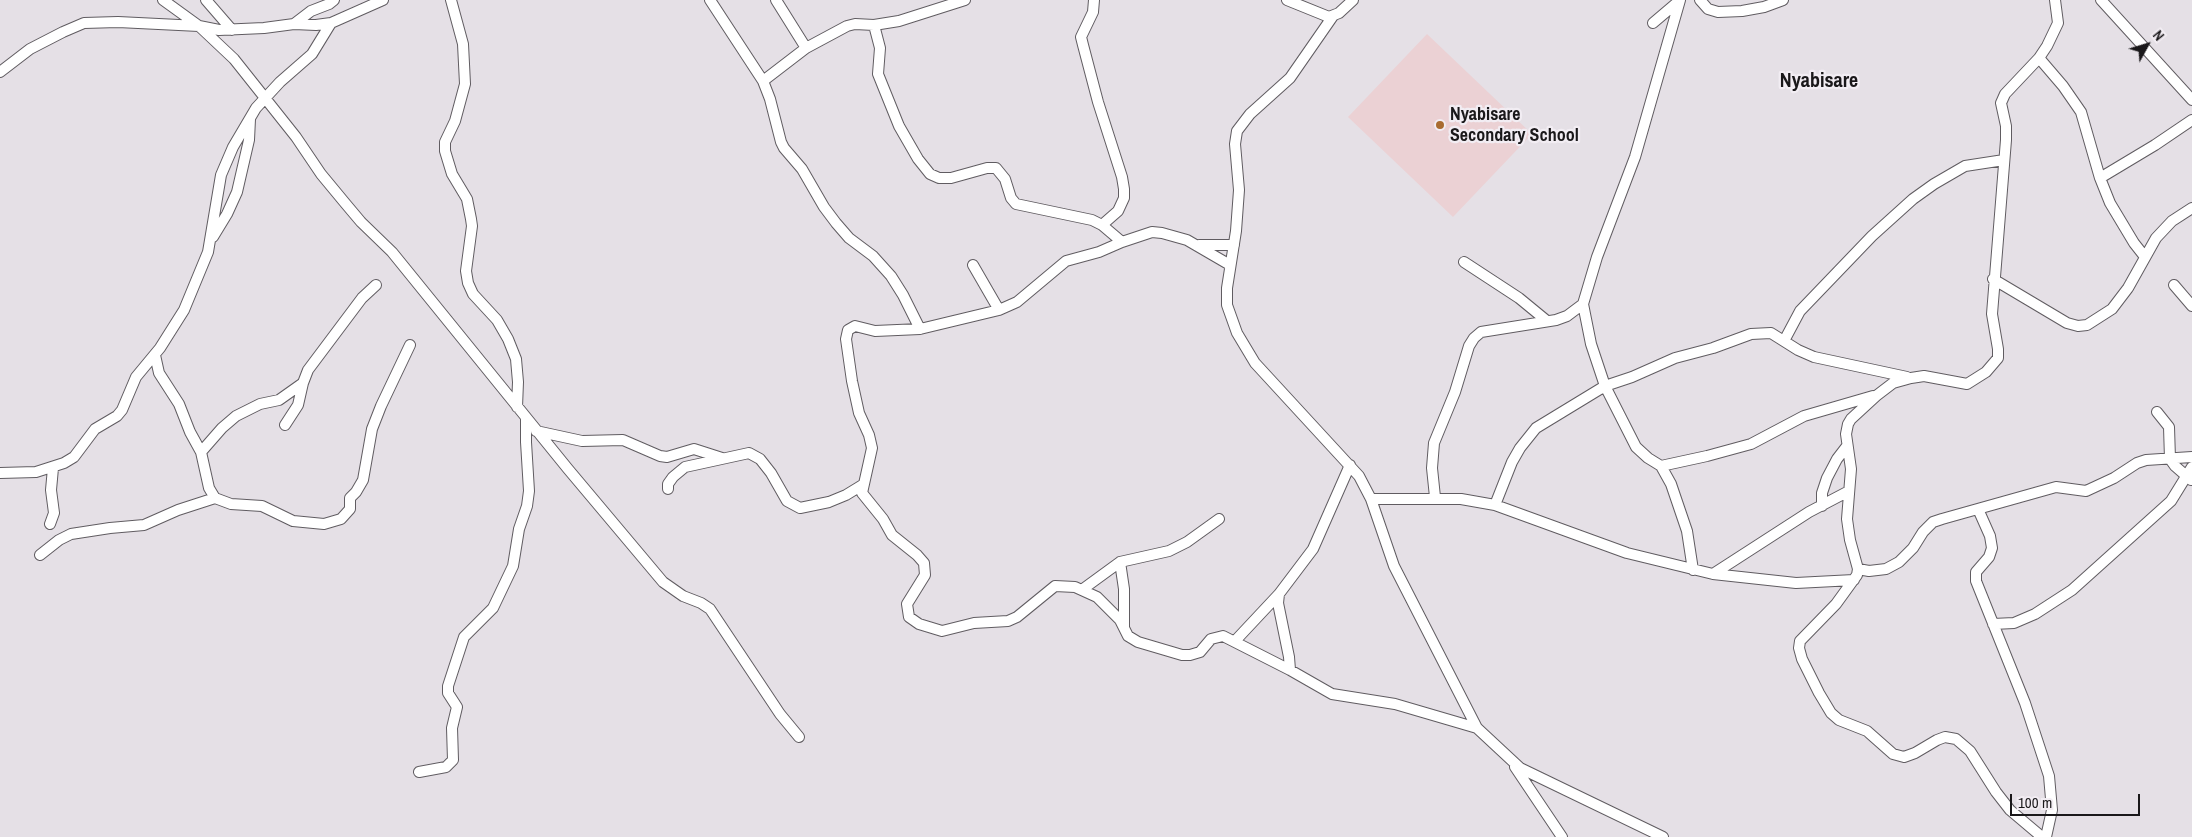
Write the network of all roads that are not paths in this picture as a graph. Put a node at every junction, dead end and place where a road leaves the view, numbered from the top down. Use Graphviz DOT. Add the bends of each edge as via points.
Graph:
graph roads {
  1 [pos="163,0"];
  2 [pos="206,0"];
  3 [pos="334,0"];
  4 [pos="382,0"];
  5 [pos="451,0"];
  6 [pos="710,0"];
  7 [pos="776,0"];
  8 [pos="965,0"];
  9 [pos="1094,0"];
  10 [pos="1353,0"];
  11 [pos="1680,0"];
  12 [pos="1700,0"];
  13 [pos="1783,0"];
  14 [pos="2055,0"];
  15 [pos="2101,0"];
  16 [pos="1294,2"];
  17 [pos="1333,16"];
  18 [pos="331,23"];
  19 [pos="294,24"];
  20 [pos="1653,24"];
  21 [pos="874,25"];
  22 [pos="199,26"];
  23 [pos="232,30"];
  24 [pos="806,48"];
  25 [pos="2039,58"];
  26 [pos="0,72"];
  27 [pos="763,81"];
  28 [pos="265,96"];
  29 [pos="2192,100"];
  30 [pos="250,118"];
  31 [pos="2192,120"];
  32 [pos="2004,160"];
  33 [pos="2100,178"];
  34 [pos="2192,208"];
  35 [pos="1102,225"];
  36 [pos="211,240"];
  37 [pos="1122,242"];
  38 [pos="1198,245"];
  39 [pos="1234,245"];
  40 [pos="2145,257"];
  41 [pos="1464,262"];
  42 [pos="973,265"];
  43 [pos="1230,265"];
  44 [pos="1993,279"];
  45 [pos="376,285"];
  46 [pos="2174,285"];
  47 [pos="1584,304"];
  48 [pos="2192,306"];
  49 [pos="999,310"];
  50 [pos="1547,321"];
  51 [pos="920,329"];
  52 [pos="1784,341"];
  53 [pos="410,345"];
  54 [pos="155,355"];
  55 [pos="1911,378"];
  56 [pos="303,382"];
  57 [pos="1605,386"];
  58 [pos="1876,396"];
  59 [pos="517,407"];
  60 [pos="2157,412"];
  61 [pos="526,418"];
  62 [pos="284,425"];
  63 [pos="536,430"];
  64 [pos="1848,446"];
  65 [pos="201,452"];
  66 [pos="2192,457"];
  67 [pos="722,458"];
  68 [pos="2170,459"];
  69 [pos="1350,465"];
  70 [pos="1661,466"];
  71 [pos="52,468"];
  72 [pos="0,473"];
  73 [pos="2190,474"];
  74 [pos="864,484"];
  75 [pos="668,489"];
  76 [pos="1849,491"];
  77 [pos="1434,497"];
  78 [pos="215,498"];
  79 [pos="1372,499"];
  80 [pos="1495,505"];
  81 [pos="1822,506"];
  82 [pos="1978,509"];
  83 [pos="1219,520"];
  84 [pos="50,524"];
  85 [pos="40,555"];
  86 [pos="1120,562"];
  87 [pos="1858,569"];
  88 [pos="1693,570"];
  89 [pos="1713,574"];
  90 [pos="1854,580"];
  91 [pos="1083,589"];
  92 [pos="1279,594"];
  93 [pos="1993,624"];
  94 [pos="1124,627"];
  95 [pos="1235,641"];
  96 [pos="1290,670"];
  97 [pos="1477,728"];
  98 [pos="799,738"];
  99 [pos="1510,760"];
  100 [pos="419,772"];
  101 [pos="1562,837"];
  102 [pos="1663,837"];
  103 [pos="2042,837"];
  104 [pos="2046,837"];
  1 -- 22 [label="street"];
  2 -- 23 [label="street"];
  3 -- 19 [label="street"];
  4 -- 18 [label="street"];
  5 -- 59 [label="street" via="463,44 465,84 455,121 445,142 445,151 452,174 467,199 472,226 466,271 468,283 473,294 497,320 516,359"];
  6 -- 27 [label="street"];
  7 -- 24 [label="street"];
  8 -- 21 [label="street" via="899,21"];
  9 -- 35 [label="street" via="1094,12 1081,37 1082,45 1124,189 1118,212"];
  10 -- 17 [label="street"];
  11 -- 20 [label="street"];
  11 -- 47 [label="street" via="1636,157 1597,257"];
  12 -- 13 [label="street" via="1718,12 1757,9"];
  14 -- 25 [label="street" via="2058,23"];
  15 -- 29 [label="street"];
  16 -- 17 [label="street" via="1324,16"];
  17 -- 39 [label="street" via="1290,78 1250,114 1237,131 1239,190"];
  18 -- 19 [label="street"];
  18 -- 28 [label="street" via="312,54"];
  19 -- 23 [label="street"];
  21 -- 24 [label="street" via="847,26"];
  21 -- 35 [label="street" via="880,48 878,74 899,126 930,174 952,178 992,167 1002,174 1011,198 1018,205"];
  22 -- 23 [label="street"];
  22 -- 26 [label="street" via="118,22 84,24 30,49"];
  22 -- 28 [label="street" via="234,59"];
  24 -- 27 [label="street"];
  25 -- 32 [label="street" via="2001,99 2006,126"];
  25 -- 33 [label="street" via="2081,112"];
  27 -- 51 [label="street" via="784,148 802,169 836,223 891,276"];
  28 -- 30 [label="street"];
  28 -- 59 [label="street" via="344,203 392,252"];
  30 -- 36 [label="street" via="221,176"];
  30 -- 36 [label="street" via="249,140 237,192"];
  31 -- 33 [label="street"];
  32 -- 44 [label="street"];
  32 -- 52 [label="street" via="1965,166 1913,198 1802,309"];
  33 -- 40 [label="street" via="2118,217"];
  34 -- 40 [label="street" via="2172,221 2156,238"];
  35 -- 37 [label="street"];
  36 -- 54 [label="street" via="184,310"];
  37 -- 38 [label="street" via="1157,232"];
  37 -- 49 [label="street" via="1066,261 1017,302"];
  38 -- 39 [label="street"];
  38 -- 43 [label="street"];
  39 -- 43 [label="street"];
  40 -- 44 [label="street" via="2112,309 2087,325 2078,326 2052,315"];
  41 -- 50 [label="street" via="1519,298"];
  42 -- 49 [label="street"];
  43 -- 69 [label="street" via="1227,305 1245,349 1255,364"];
  44 -- 55 [label="street" via="1992,314 1998,348 1994,364 1975,381 1965,384 1930,377"];
  45 -- 56 [label="street" via="362,298"];
  46 -- 48 [label="street"];
  47 -- 50 [label="street" via="1567,316"];
  47 -- 57 [label="street" via="1591,344"];
  49 -- 51 [label="street"];
  50 -- 77 [label="street" via="1481,332 1474,338 1434,443"];
  51 -- 74 [label="street" via="875,331 855,326 848,330 846,340 858,412 872,444"];
  52 -- 55 [label="street" via="1814,357"];
  52 -- 57 [label="street" via="1771,333 1751,334 1675,358"];
  53 -- 78 [label="street" via="372,429 363,480 349,498 350,509 341,519 324,524 293,521 262,506 231,504"];
  54 -- 65 [label="street" via="159,374 179,404"];
  54 -- 71 [label="street" via="136,377 117,416 95,428 74,457"];
  55 -- 58 [label="street" via="1894,383"];
  56 -- 62 [label="street" via="298,405"];
  56 -- 65 [label="street" via="279,400 260,404 236,416"];
  57 -- 70 [label="street" via="1636,447"];
  57 -- 80 [label="street" via="1529,435 1512,462"];
  58 -- 64 [label="street" via="1848,424"];
  58 -- 70 [label="street" via="1804,416 1751,444"];
  59 -- 61 [label="street"];
  60 -- 68 [label="street" via="2169,427"];
  61 -- 63 [label="street"];
  61 -- 100 [label="street" via="529,491 513,566 496,603 464,637 448,686 448,693 457,707 452,728 453,760 446,767"];
  63 -- 67 [label="street" via="582,441 623,440 660,456 694,450"];
  63 -- 98 [label="street" via="663,582 710,610"];
  64 -- 76 [label="street"];
  64 -- 81 [label="street" via="1827,478"];
  65 -- 78 [label="street" via="209,488"];
  66 -- 68 [label="street"];
  67 -- 74 [label="street" via="754,455 771,473 787,501 800,508 829,502"];
  67 -- 75 [label="street" via="685,467 673,477"];
  68 -- 73 [label="street" via="2175,466"];
  68 -- 82 [label="street" via="2137,464 2086,490 2056,487"];
  69 -- 79 [label="street"];
  69 -- 92 [label="street" via="1313,549"];
  70 -- 88 [label="street" via="1671,484 1686,531"];
  71 -- 72 [label="street"];
  71 -- 84 [label="street" via="50,490 54,509"];
  73 -- 93 [label="street" via="2171,501 2072,590 2035,614 2014,623"];
  74 -- 91 [label="street" via="864,497 888,530 924,563 925,575 909,599 907,610 909,617 919,624 935,630 948,630 1008,621 1055,586"];
  76 -- 81 [label="street"];
  76 -- 87 [label="street" via="1850,540"];
  77 -- 79 [label="street"];
  77 -- 80 [label="street" via="1461,498"];
  78 -- 85 [label="street" via="144,525 71,534"];
  79 -- 97 [label="street" via="1394,566"];
  80 -- 88 [label="street" via="1626,553"];
  81 -- 89 [label="street"];
  82 -- 87 [label="street" via="1934,522 1905,557 1886,569"];
  82 -- 93 [label="street" via="1992,548 1976,572 1976,580"];
  83 -- 86 [label="street" via="1169,550"];
  86 -- 91 [label="street"];
  86 -- 94 [label="street"];
  87 -- 90 [label="street"];
  88 -- 89 [label="street"];
  89 -- 90 [label="street" via="1796,582"];
  90 -- 103 [label="street" via="1800,641 1799,648 1808,673 1831,713 1838,720 1867,731 1894,754 1904,757 1937,740 1946,737 1956,739 1970,751 2010,810"];
  91 -- 94 [label="street" via="1097,597"];
  92 -- 95 [label="street"];
  92 -- 96 [label="street"];
  93 -- 104 [label="street" via="2049,776 2052,810"];
  94 -- 95 [label="street" via="1132,639 1182,655 1197,653 1218,636"];
  95 -- 96 [label="street"];
  96 -- 97 [label="street" via="1332,694 1395,704"];
  97 -- 99 [label="street"];
  99 -- 101 [label="street"];
  99 -- 102 [label="street" via="1543,780"];
}
